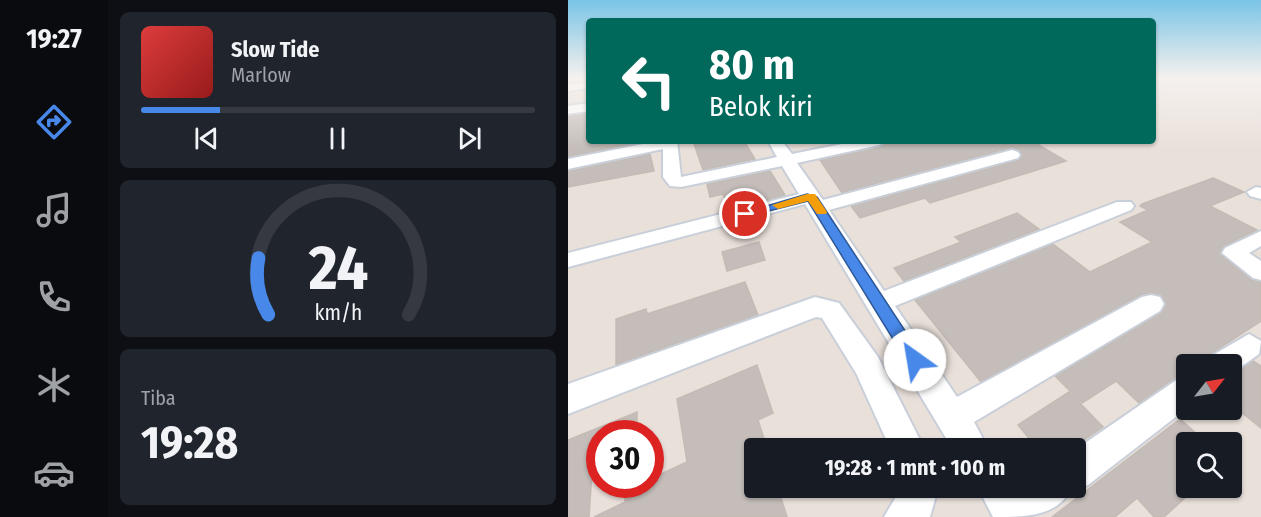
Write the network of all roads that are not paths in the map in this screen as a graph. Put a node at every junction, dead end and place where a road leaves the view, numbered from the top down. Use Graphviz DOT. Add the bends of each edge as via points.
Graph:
graph roads {
  1 [pos="586,107"];
  2 [pos="568,110"];
  3 [pos="661,144"];
  4 [pos="670,144"];
  5 [pos="846,144"];
  6 [pos="781,150"];
  7 [pos="1012,155"];
  8 [pos="568,164"];
  9 [pos="815,202"];
  10 [pos="1124,206"];
  11 [pos="1261,237"];
  12 [pos="568,260"];
  13 [pos="1261,272"];
  14 [pos="878,303"];
  15 [pos="1151,304"];
  16 [pos="1249,346"];
  17 [pos="1237,354"];
  18 [pos="1176,398"];
  19 [pos="568,399"];
  20 [pos="951,417"];
  21 [pos="902,438"];
  22 [pos="965,438"];
  23 [pos="1086,464"];
  24 [pos="917,498"];
  25 [pos="1030,498"];
  26 [pos="1009,507"];
  27 [pos="904,517"];
  1 -- 2 [label="street"];
  3 -- 8 [label="street"];
  4 -- 6 [label="street" via="672,177 676,182"];
  5 -- 6 [label="street"];
  6 -- 9 [label="street"];
  7 -- 9 [label="street"];
  9 -- 12 [label="street"];
  9 -- 14 [label="street"];
  10 -- 14 [label="street"];
  11 -- 13 [label="street" via="1233,253"];
  14 -- 20 [label="street"];
  15 -- 20 [label="street"];
  16 -- 17 [label="street"];
  18 -- 23 [label="street"];
  19 -- 21 [label="street" via="815,307 830,310 868,366"];
  20 -- 22 [label="street"];
  24 -- 27 [label="street" via="914,508"];
  25 -- 26 [label="street"];
}
